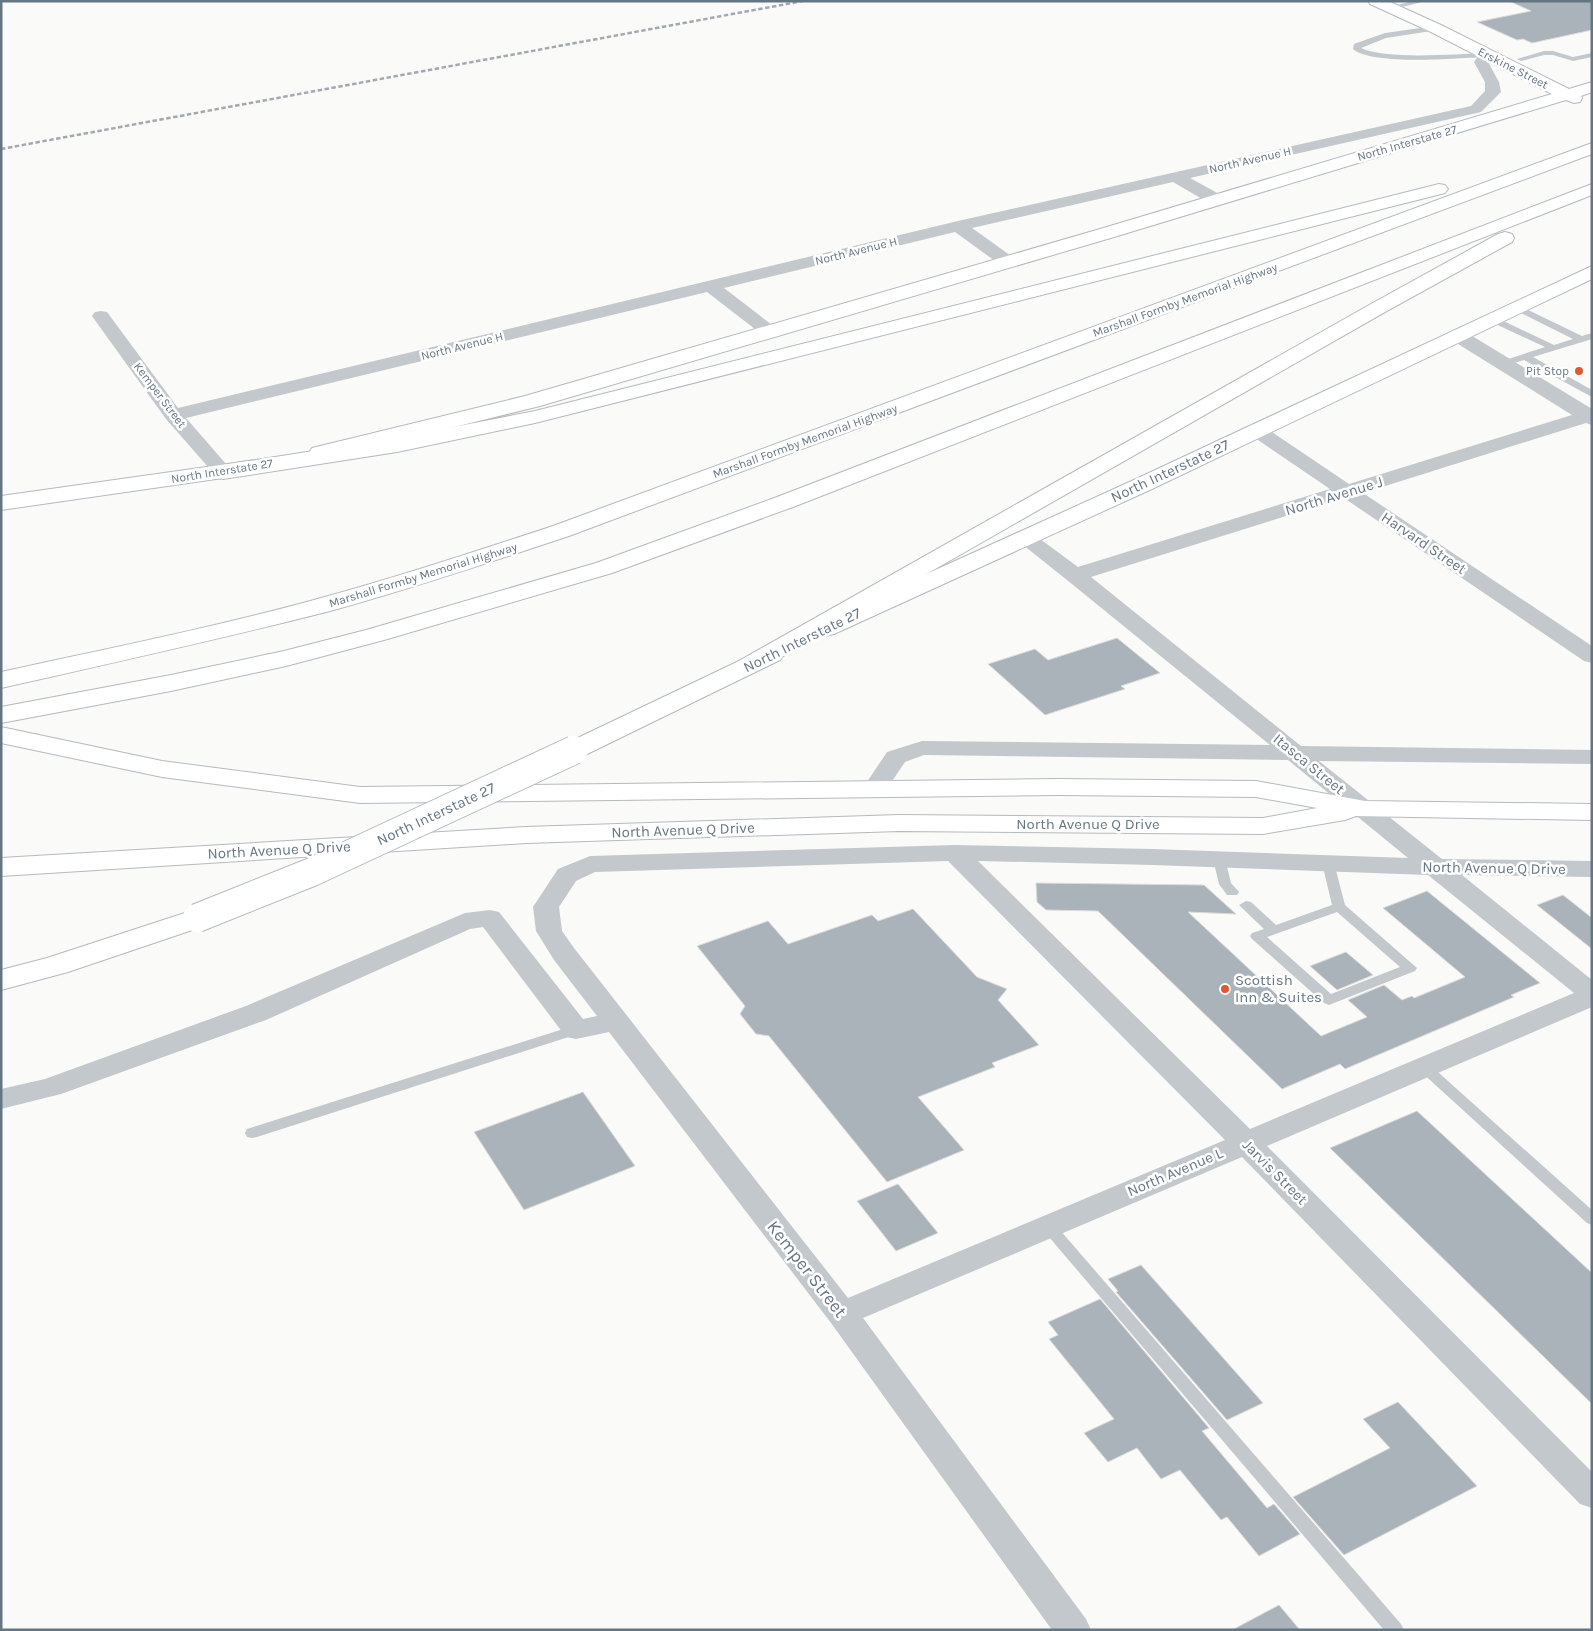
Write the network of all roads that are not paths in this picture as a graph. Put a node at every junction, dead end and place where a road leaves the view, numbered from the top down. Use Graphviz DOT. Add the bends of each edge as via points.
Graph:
graph roads {
  1 [pos="1376,1"];
  2 [pos="1423,1"];
  3 [pos="1390,8"];
  4 [pos="1435,28"];
  5 [pos="1486,55"];
  6 [pos="1592,55"];
  7 [pos="1422,56"];
  8 [pos="1521,59"];
  9 [pos="1428,64"];
  10 [pos="1591,88"];
  11 [pos="1568,95"];
  12 [pos="1592,106"];
  13 [pos="1592,147"];
  14 [pos="1176,177"];
  15 [pos="1589,191"];
  16 [pos="1215,199"];
  17 [pos="958,226"];
  18 [pos="1008,262"];
  19 [pos="1592,272"];
  20 [pos="711,286"];
  21 [pos="1516,308"];
  22 [pos="101,316"];
  23 [pos="1492,319"];
  24 [pos="770,332"];
  25 [pos="1457,335"];
  26 [pos="1592,336"];
  27 [pos="1581,339"];
  28 [pos="1554,348"];
  29 [pos="1525,357"];
  30 [pos="1502,364"];
  31 [pos="1590,392"];
  32 [pos="174,415"];
  33 [pos="1590,417"];
  34 [pos="1256,430"];
  35 [pos="222,472"];
  36 [pos="1348,492"];
  37 [pos="1,503"];
  38 [pos="1025,538"];
  39 [pos="1075,575"];
  40 [pos="1592,656"];
  41 [pos="746,667"];
  42 [pos="1,680"];
  43 [pos="1,715"];
  44 [pos="1,735"];
  45 [pos="1296,754"];
  46 [pos="1592,757"];
  47 [pos="875,788"];
  48 [pos="1365,809"];
  49 [pos="1592,812"];
  50 [pos="955,853"];
  51 [pos="1219,859"];
  52 [pos="1328,863"];
  53 [pos="1,866"];
  54 [pos="1435,867"];
  55 [pos="1592,869"];
  56 [pos="1232,892"];
  57 [pos="1246,905"];
  58 [pos="546,907"];
  59 [pos="1338,907"];
  60 [pos="1274,930"];
  61 [pos="1,980"];
  62 [pos="1592,995"];
  63 [pos="616,1021"];
  64 [pos="576,1030"];
  65 [pos="1424,1067"];
  66 [pos="1,1099"];
  67 [pos="252,1133"];
  68 [pos="1245,1142"];
  69 [pos="1592,1219"];
  70 [pos="1048,1226"];
  71 [pos="842,1314"];
  72 [pos="1592,1494"];
  73 [pos="1073,1630"];
  74 [pos="1395,1630"];
  1 -- 3 [label="main road, Erskine Street"];
  2 -- 3 [label="lane"];
  3 -- 4 [label="main road, Erskine Street"];
  4 -- 5 [label="main road, Erskine Street"];
  4 -- 7 [label="lane" via="1379,38 1357,46 1367,54"];
  4 -- 8 [label="main road, Erskine Street"];
  5 -- 7 [label="lane"];
  5 -- 11 [label="main road, Erskine Street"];
  5 -- 14 [label="street, North Avenue H" via="1481,62 1492,82 1493,92 1476,109"];
  6 -- 8 [label="lane" via="1573,59 1544,53"];
  7 -- 9 [label="lane"];
  8 -- 10 [label="main road, Erskine Street"];
  10 -- 11 [label="main road, North Interstate 27"];
  11 -- 12 [label="main road, Erskine Street"];
  11 -- 16 [label="main road, North Interstate 27"];
  13 -- 35 [label="main road" via="1438,189 535,417 397,446"];
  13 -- 42 [label="main road, Marshall Formby Memorial Highway" via="561,531 324,605"];
  14 -- 16 [label="street"];
  14 -- 17 [label="street, North Avenue H"];
  15 -- 41 [label="main road" via="1369,312"];
  15 -- 43 [label="main road" via="785,502 604,568 286,658"];
  16 -- 18 [label="main road, North Interstate 27"];
  17 -- 18 [label="street"];
  17 -- 20 [label="street, North Avenue H"];
  18 -- 24 [label="main road, North Interstate 27"];
  19 -- 21 [label="main road, North Interstate 27"];
  20 -- 24 [label="street"];
  20 -- 32 [label="street, North Avenue H"];
  21 -- 23 [label="main road, North Interstate 27"];
  21 -- 27 [label="lane"];
  22 -- 32 [label="street, Kemper Street"];
  23 -- 25 [label="main road, North Interstate 27"];
  23 -- 28 [label="lane"];
  24 -- 35 [label="main road, North Interstate 27" via="532,401 308,456"];
  25 -- 30 [label="street"];
  25 -- 34 [label="main road, North Interstate 27"];
  26 -- 27 [label="lane"];
  27 -- 28 [label="lane"];
  28 -- 29 [label="lane"];
  29 -- 30 [label="lane"];
  29 -- 31 [label="lane"];
  30 -- 33 [label="street"];
  32 -- 35 [label="street, Kemper Street"];
  33 -- 36 [label="street, North Avenue J"];
  34 -- 36 [label="street, Harvard Street"];
  34 -- 38 [label="main road, North Interstate 27"];
  35 -- 37 [label="main road, North Interstate 27"];
  36 -- 39 [label="street, North Avenue J"];
  36 -- 40 [label="street, Harvard Street"];
  38 -- 39 [label="street, Itasca Street"];
  38 -- 41 [label="main road, North Interstate 27"];
  39 -- 45 [label="street, Itasca Street"];
  41 -- 61 [label="main road, North Interstate 27, bridge" via="312,872 197,918 57,965"];
  44 -- 47 [label="main road, North Avenue Q Drive" via="162,769 360,795"];
  45 -- 46 [label="street"];
  45 -- 47 [label="street" via="922,748 896,756"];
  45 -- 48 [label="street, Itasca Street"];
  47 -- 48 [label="main road, North Avenue Q Drive" via="1256,789"];
  48 -- 49 [label="main road, North Avenue Q Drive"];
  48 -- 53 [label="main road, North Avenue Q Drive" via="1263,826 879,823 526,835"];
  48 -- 54 [label="street, Itasca Street"];
  50 -- 51 [label="street, North Avenue Q Drive"];
  50 -- 58 [label="street, North Avenue Q Drive" via="590,864 567,875"];
  50 -- 68 [label="street, Jarvis Street"];
  51 -- 52 [label="street, North Avenue Q Drive"];
  51 -- 56 [label="lane" via="1225,884"];
  52 -- 54 [label="street, North Avenue Q Drive"];
  52 -- 59 [label="lane"];
  54 -- 55 [label="street, North Avenue Q Drive"];
  54 -- 62 [label="street, Itasca Street"];
  57 -- 60 [label="lane"];
  58 -- 63 [label="street, Kemper Street" via="549,931"];
  59 -- 60 [label="lane"];
  59 -- 60 [label="lane" via="1410,968 1329,1000 1257,936"];
  62 -- 65 [label="street, North Avenue L"];
  63 -- 64 [label="street"];
  63 -- 71 [label="street, Kemper Street"];
  64 -- 66 [label="street" via="490,918 477,918 256,1013 52,1087"];
  64 -- 67 [label="lane"];
  65 -- 68 [label="street, North Avenue L"];
  65 -- 69 [label="lane"];
  68 -- 70 [label="street, North Avenue L"];
  68 -- 72 [label="street, Jarvis Street"];
  70 -- 71 [label="street, North Avenue L"];
  70 -- 74 [label="lane"];
  71 -- 73 [label="street, Kemper Street"];
}
